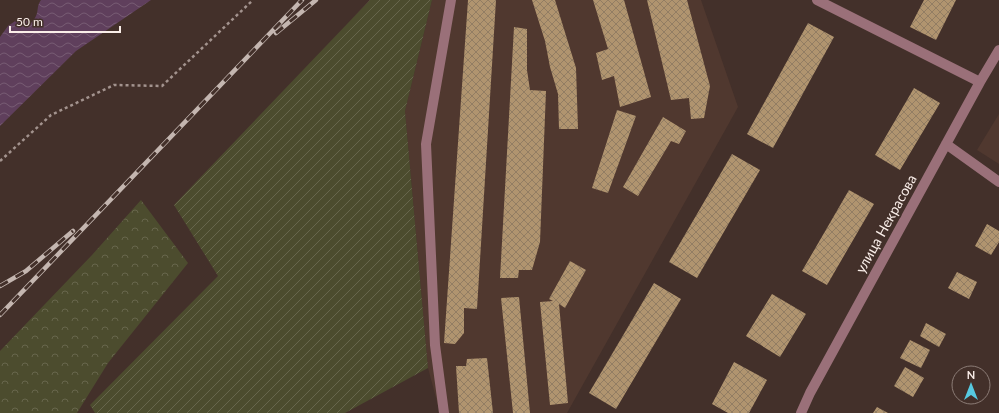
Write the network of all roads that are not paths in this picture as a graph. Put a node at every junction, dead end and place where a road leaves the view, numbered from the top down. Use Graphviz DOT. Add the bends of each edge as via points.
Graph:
graph roads {
  1 [pos="451,0"];
  2 [pos="817,0"];
  3 [pos="999,50"];
  4 [pos="980,82"];
  5 [pos="946,144"];
  6 [pos="999,182"];
  7 [pos="444,413"];
  8 [pos="801,413"];
  1 -- 7 [label="street" via="426,144 435,345"];
  2 -- 4 [label="street"];
  3 -- 4 [label="street, улица Некрасова"];
  4 -- 5 [label="street, улица Некрасова"];
  5 -- 6 [label="street"];
  5 -- 8 [label="street, улица Некрасова"];
}
